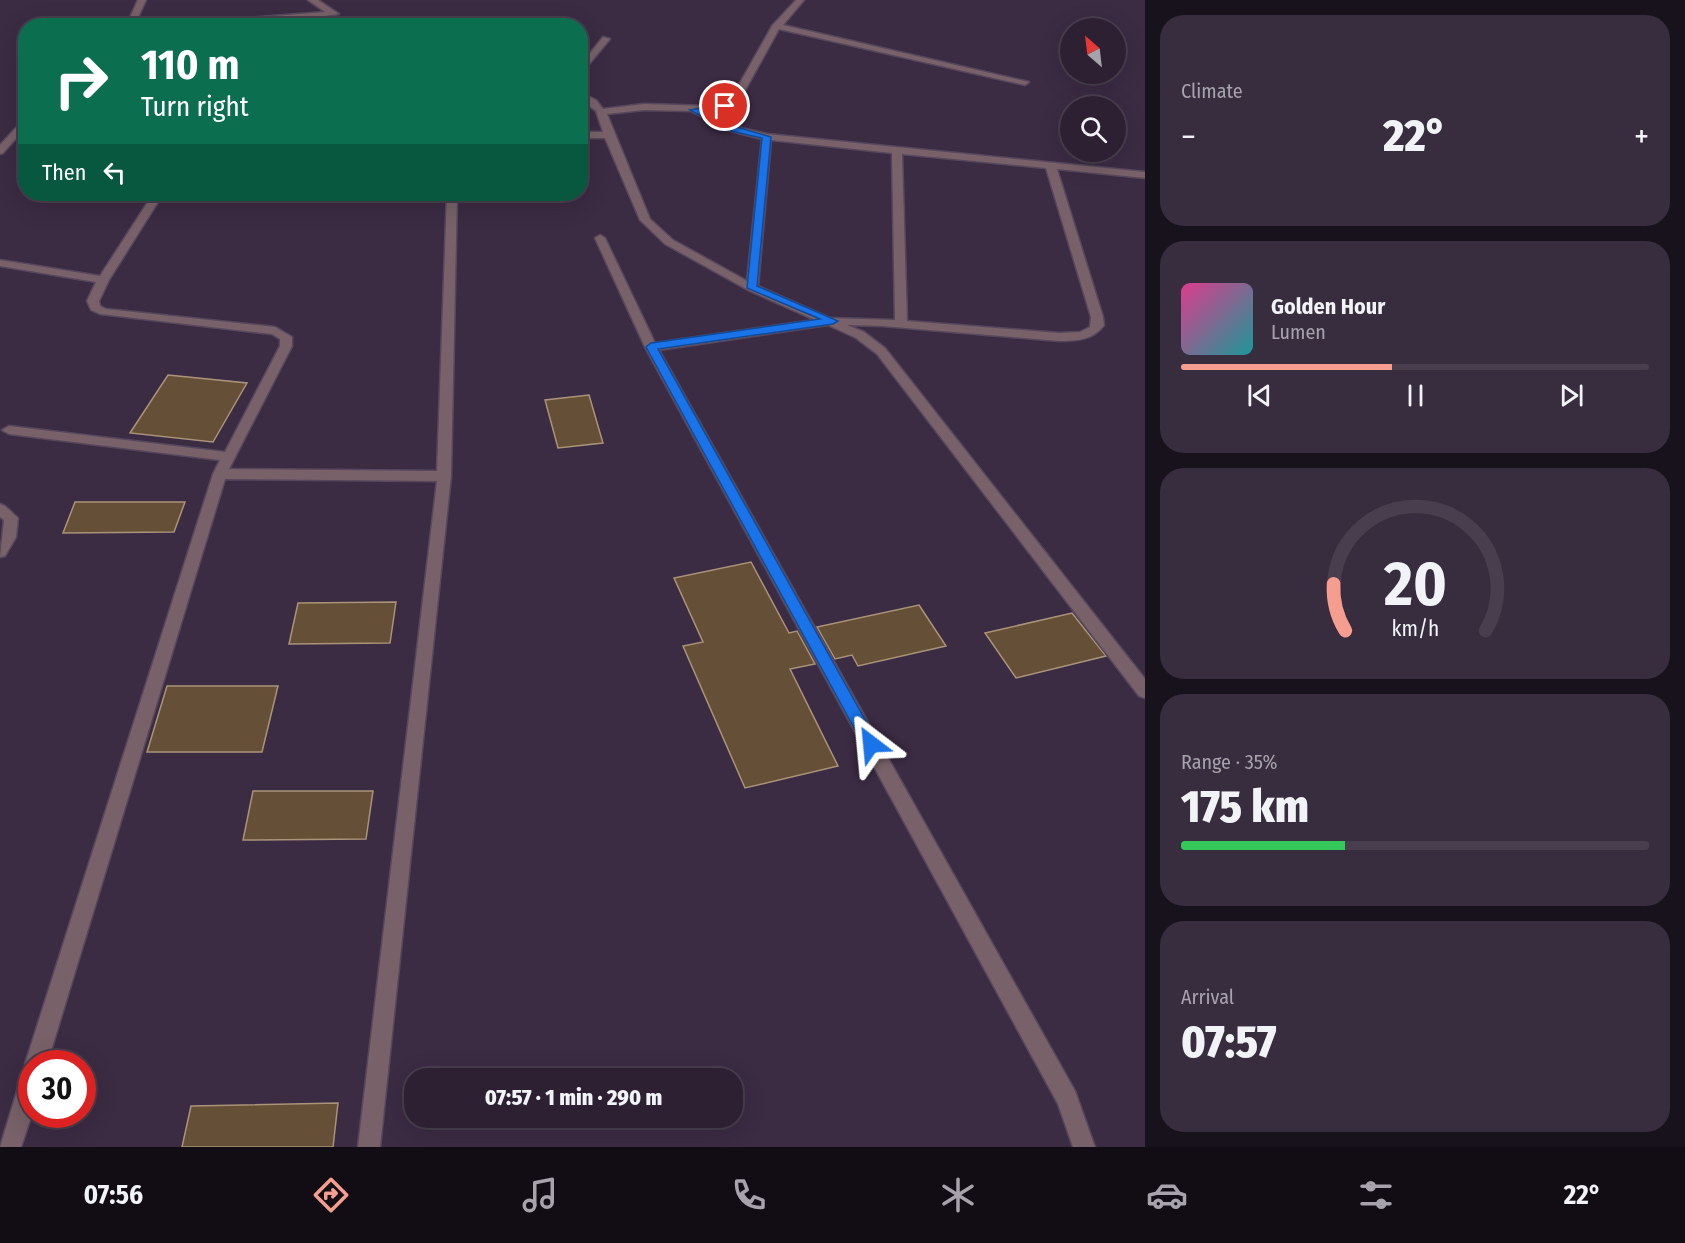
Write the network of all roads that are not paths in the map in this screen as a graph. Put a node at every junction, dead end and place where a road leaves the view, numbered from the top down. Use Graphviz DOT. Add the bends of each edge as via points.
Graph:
graph roads {
  1 [pos="142,0"];
  2 [pos="312,0"];
  3 [pos="800,0"];
  4 [pos="334,13"];
  5 [pos="303,17"];
  6 [pos="134,18"];
  7 [pos="299,18"];
  8 [pos="306,18"];
  9 [pos="343,18"];
  10 [pos="776,26"];
  11 [pos="606,39"];
  12 [pos="588,62"];
  13 [pos="1025,82"];
  14 [pos="588,100"];
  15 [pos="695,110"];
  16 [pos="602,112"];
  17 [pos="18,135"];
  18 [pos="588,135"];
  19 [pos="609,135"];
  20 [pos="766,137"];
  21 [pos="897,150"];
  22 [pos="0,152"];
  23 [pos="1052,167"];
  24 [pos="1145,175"];
  25 [pos="153,201"];
  26 [pos="452,201"];
  27 [pos="600,238"];
  28 [pos="0,263"];
  29 [pos="102,280"];
  30 [pos="752,288"];
  31 [pos="833,321"];
  32 [pos="901,323"];
  33 [pos="651,347"];
  34 [pos="9,430"];
  35 [pos="229,457"];
  36 [pos="220,474"];
  37 [pos="444,476"];
  38 [pos="0,508"];
  39 [pos="0,552"];
  40 [pos="1145,692"];
  41 [pos="40,1050"];
  42 [pos="18,1122"];
  43 [pos="10,1147"];
  44 [pos="369,1147"];
  45 [pos="1084,1147"];
  1 -- 6 [label="street"];
  2 -- 4 [label="street"];
  3 -- 10 [label="street"];
  4 -- 5 [label="street"];
  4 -- 9 [label="street"];
  5 -- 7 [label="street"];
  5 -- 8 [label="street"];
  10 -- 13 [label="street"];
  10 -- 15 [label="street" via="740,96 725,106"];
  11 -- 12 [label="street"];
  14 -- 16 [label="street"];
  15 -- 16 [label="street" via="644,107"];
  15 -- 20 [label="street" via="730,128"];
  16 -- 19 [label="street"];
  17 -- 22 [label="street"];
  18 -- 19 [label="street"];
  19 -- 30 [label="street" via="645,220 669,242"];
  20 -- 21 [label="street"];
  20 -- 30 [label="street"];
  21 -- 23 [label="street"];
  21 -- 32 [label="street"];
  23 -- 24 [label="street"];
  23 -- 32 [label="street" via="1097,317 1094,332 1059,337"];
  25 -- 29 [label="street"];
  26 -- 37 [label="street"];
  27 -- 33 [label="street"];
  28 -- 29 [label="street"];
  29 -- 35 [label="street" via="93,300 95,308 104,312 275,331 286,337 286,346"];
  30 -- 31 [label="street"];
  31 -- 32 [label="street"];
  31 -- 33 [label="street"];
  31 -- 40 [label="street" via="881,351"];
  33 -- 45 [label="street" via="1067,1099"];
  34 -- 35 [label="street"];
  35 -- 36 [label="street"];
  36 -- 37 [label="street"];
  36 -- 41 [label="street"];
  37 -- 44 [label="street"];
  38 -- 39 [label="street" via="11,519 9,537"];
  42 -- 43 [label="street"];
}
